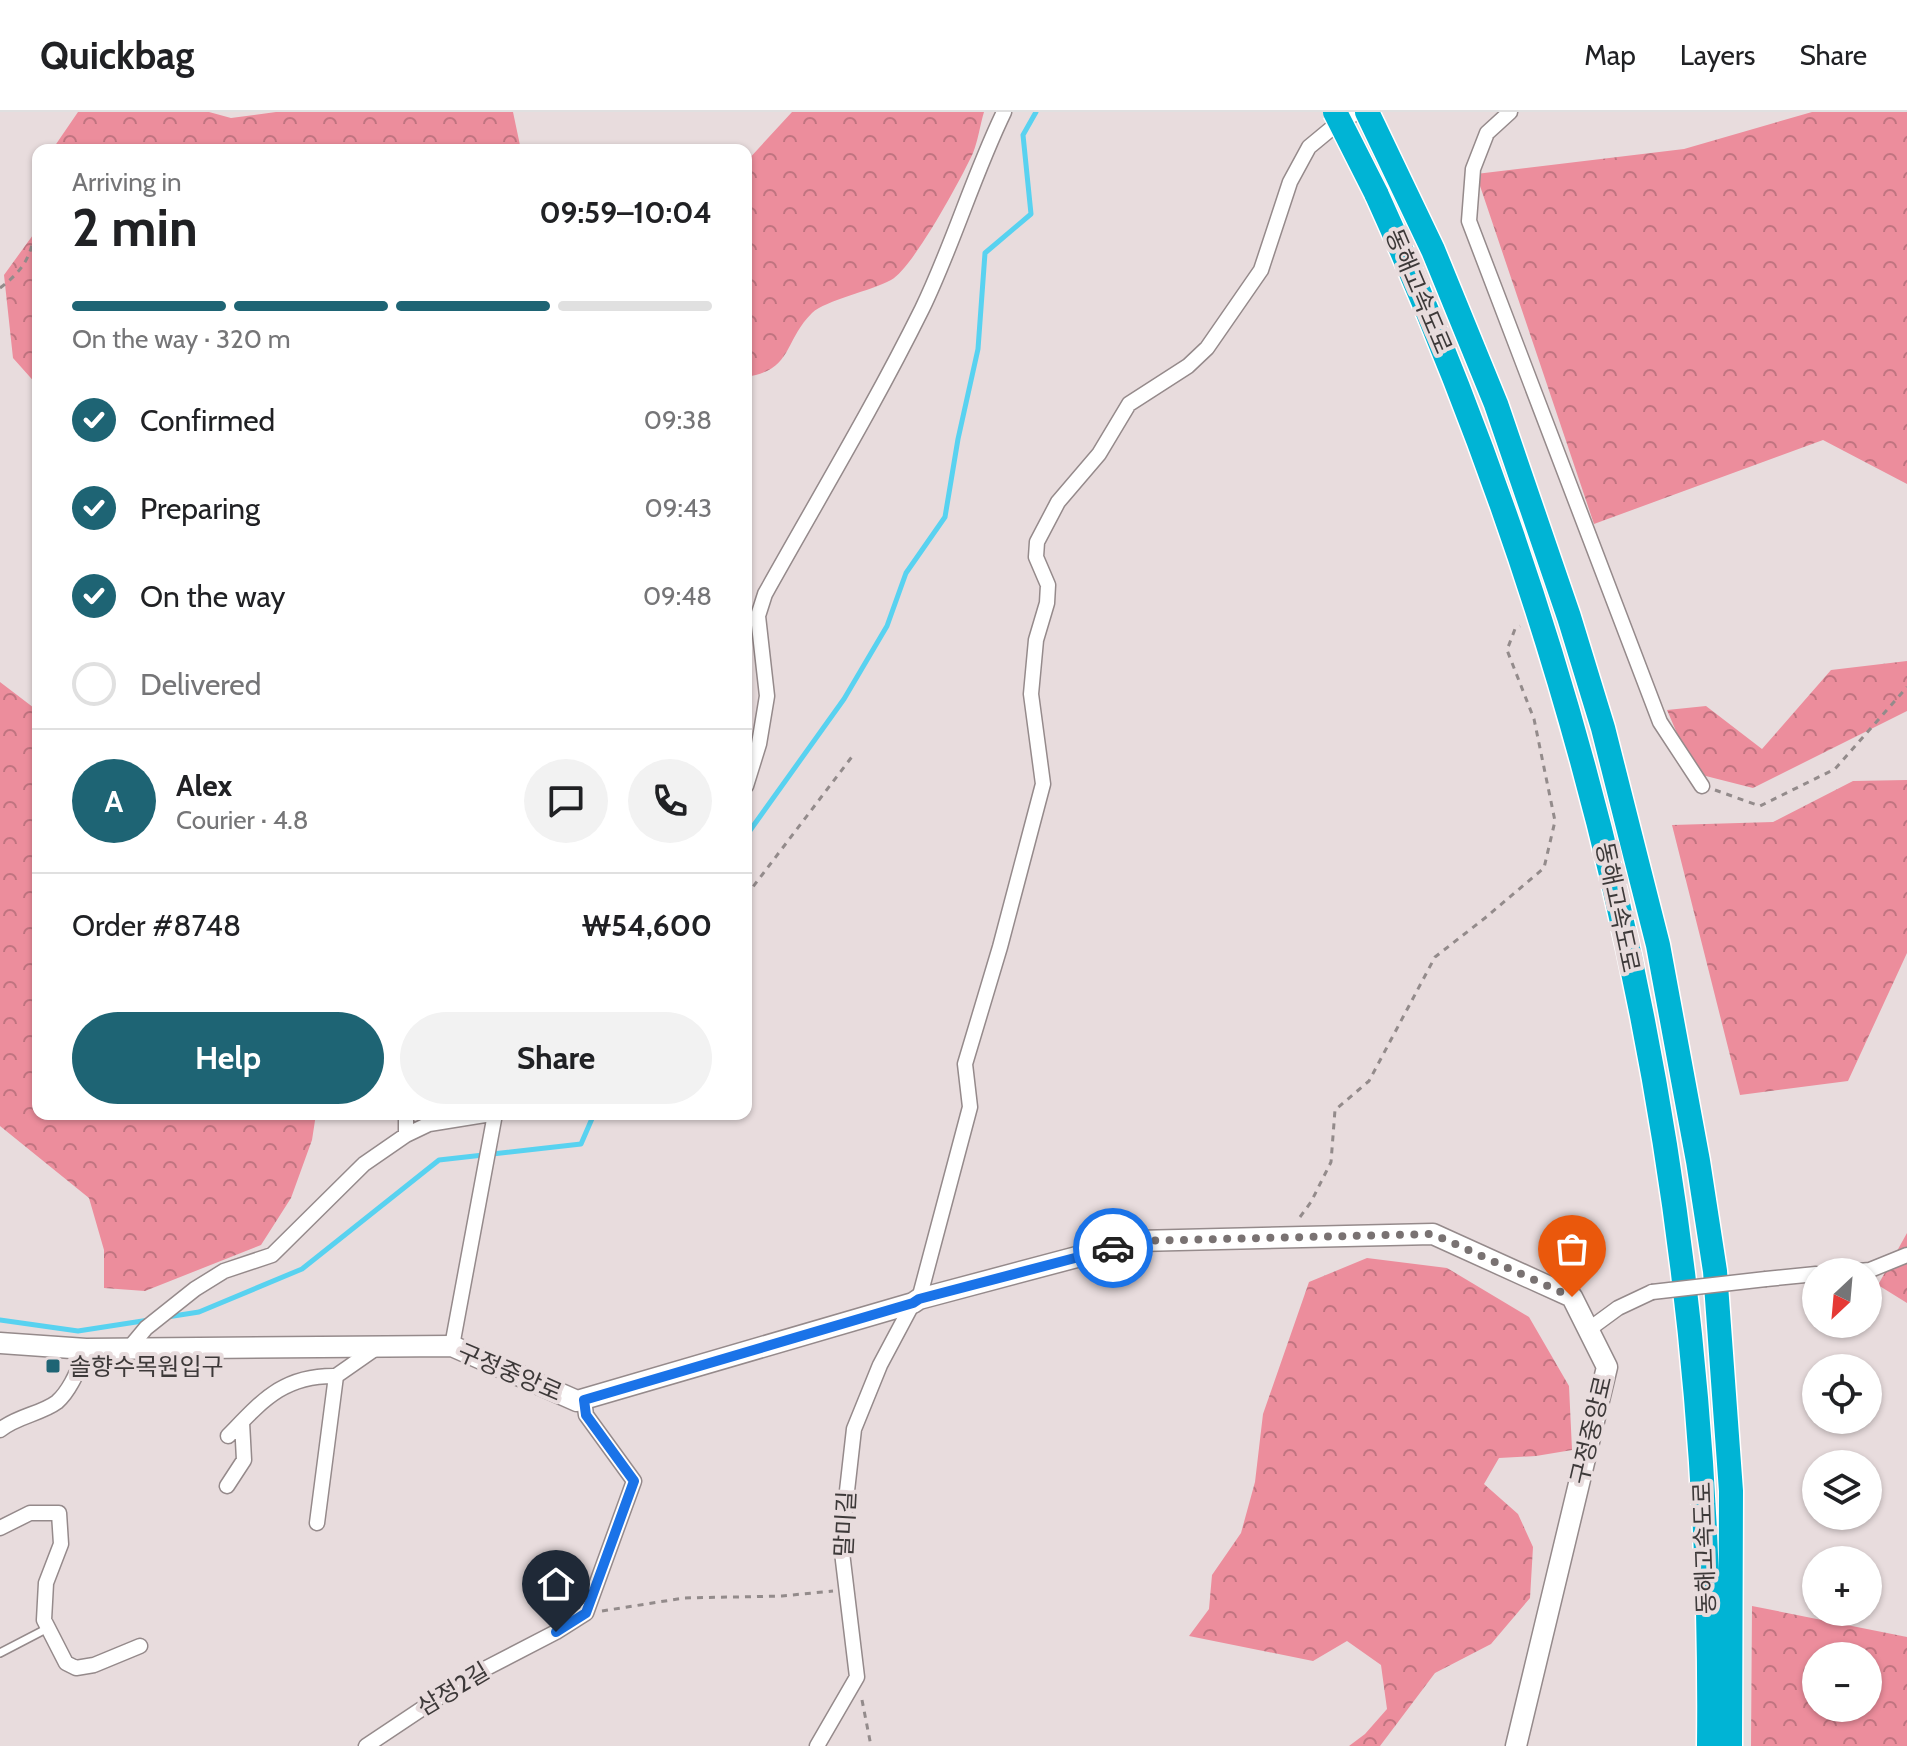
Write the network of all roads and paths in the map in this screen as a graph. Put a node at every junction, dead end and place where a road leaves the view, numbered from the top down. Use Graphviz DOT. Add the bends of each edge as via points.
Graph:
graph roads {
  1 [pos="1004,112"];
  2 [pos="1335,112"];
  3 [pos="1358,112"];
  4 [pos="1367,112"];
  5 [pos="1510,112"];
  6 [pos="32,252"];
  7 [pos="0,288"];
  8 [pos="1520,626"];
  9 [pos="1907,687"];
  10 [pos="854,754"];
  11 [pos="752,767"];
  12 [pos="1702,786"];
  13 [pos="752,888"];
  14 [pos="406,1120"];
  15 [pos="455,1120"];
  16 [pos="493,1120"];
  17 [pos="406,1135"];
  18 [pos="1286,1238"];
  19 [pos="1907,1255"];
  20 [pos="1882,1265"];
  21 [pos="1802,1275"];
  22 [pos="916,1301"];
  23 [pos="1588,1330"];
  24 [pos="0,1343"];
  25 [pos="131,1346"];
  26 [pos="379,1346"];
  27 [pos="452,1346"];
  28 [pos="88,1347"];
  29 [pos="336,1376"];
  30 [pos="584,1400"];
  31 [pos="242,1422"];
  32 [pos="0,1430"];
  33 [pos="228,1436"];
  34 [pos="227,1486"];
  35 [pos="317,1523"];
  36 [pos="0,1528"];
  37 [pos="845,1590"];
  38 [pos="586,1613"];
  39 [pos="48,1627"];
  40 [pos="140,1646"];
  41 [pos="0,1653"];
  42 [pos="857,1677"];
  43 [pos="366,1746"];
  44 [pos="817,1746"];
  45 [pos="871,1746"];
  46 [pos="1516,1746"];
  47 [pos="1709,1746"];
  48 [pos="1730,1746"];
  1 -- 11 [label="street" via="922,308 765,594 758,616 767,696"];
  2 -- 47 [label="highway, 동해고속도로, bridge" via="1444,350 1512,530 1561,684 1618,900 1667,1157 1686,1307 1702,1478"];
  3 -- 22 [label="street, 말미길" via="1309,147 1290,182 1261,270 1207,348 1129,404 1099,454 1058,502 1037,542 1036,557 1048,585 1031,694 1043,784 965,1064 970,1107"];
  4 -- 48 [label="highway, 동해고속도로" via="1433,250 1496,404 1603,728 1658,945 1715,1271 1731,1491"];
  5 -- 12 [label="street" via="1487,133 1473,169 1469,221 1660,722"];
  6 -- 7 [label="path" via="18,274"];
  8 -- 18 [label="path" via="1507,650 1534,719 1555,821 1544,868 1435,957 1369,1081 1335,1110 1331,1162"];
  9 -- 12 [label="path" via="1835,769 1773,800 1760,806"];
  10 -- 13 [label="path"];
  14 -- 17 [label="street"];
  15 -- 17 [label="street"];
  16 -- 27 [label="street"];
  17 -- 25 [label="street" via="364,1164 272,1255 224,1271 195,1289"];
  18 -- 22 [label="street, 구정중앙로" via="1137,1241"];
  18 -- 23 [label="street, 구정중앙로" via="1433,1234 1572,1297"];
  19 -- 20 [label="street"];
  21 -- 23 [label="street, bridge" via="1652,1292"];
  22 -- 30 [label="street, 구정중앙로"];
  22 -- 37 [label="street, 말미길" via="880,1365 854,1429 841,1544"];
  23 -- 46 [label="street, 구정중앙로" via="1607,1367"];
  24 -- 28 [label="street, 구정중앙로"];
  25 -- 26 [label="street, 구정중앙로"];
  25 -- 28 [label="street, 구정중앙로"];
  26 -- 27 [label="street, 구정중앙로"];
  26 -- 29 [label="street"];
  27 -- 30 [label="street, 구정중앙로"];
  28 -- 32 [label="street" via="57,1402"];
  29 -- 31 [label="street" via="289,1382"];
  29 -- 35 [label="street"];
  30 -- 38 [label="street" via="586,1415 634,1481"];
  31 -- 33 [label="street"];
  31 -- 34 [label="street" via="244,1460"];
  36 -- 39 [label="street" via="30,1513 59,1513 61,1544 46,1583"];
  37 -- 38 [label="path" via="684,1598"];
  37 -- 42 [label="street, 말미길"];
  38 -- 43 [label="street, 삼정2길" via="471,1676"];
  39 -- 40 [label="street" via="66,1663 76,1668"];
  39 -- 41 [label="lane"];
  42 -- 44 [label="street"];
  42 -- 45 [label="path"];
}
